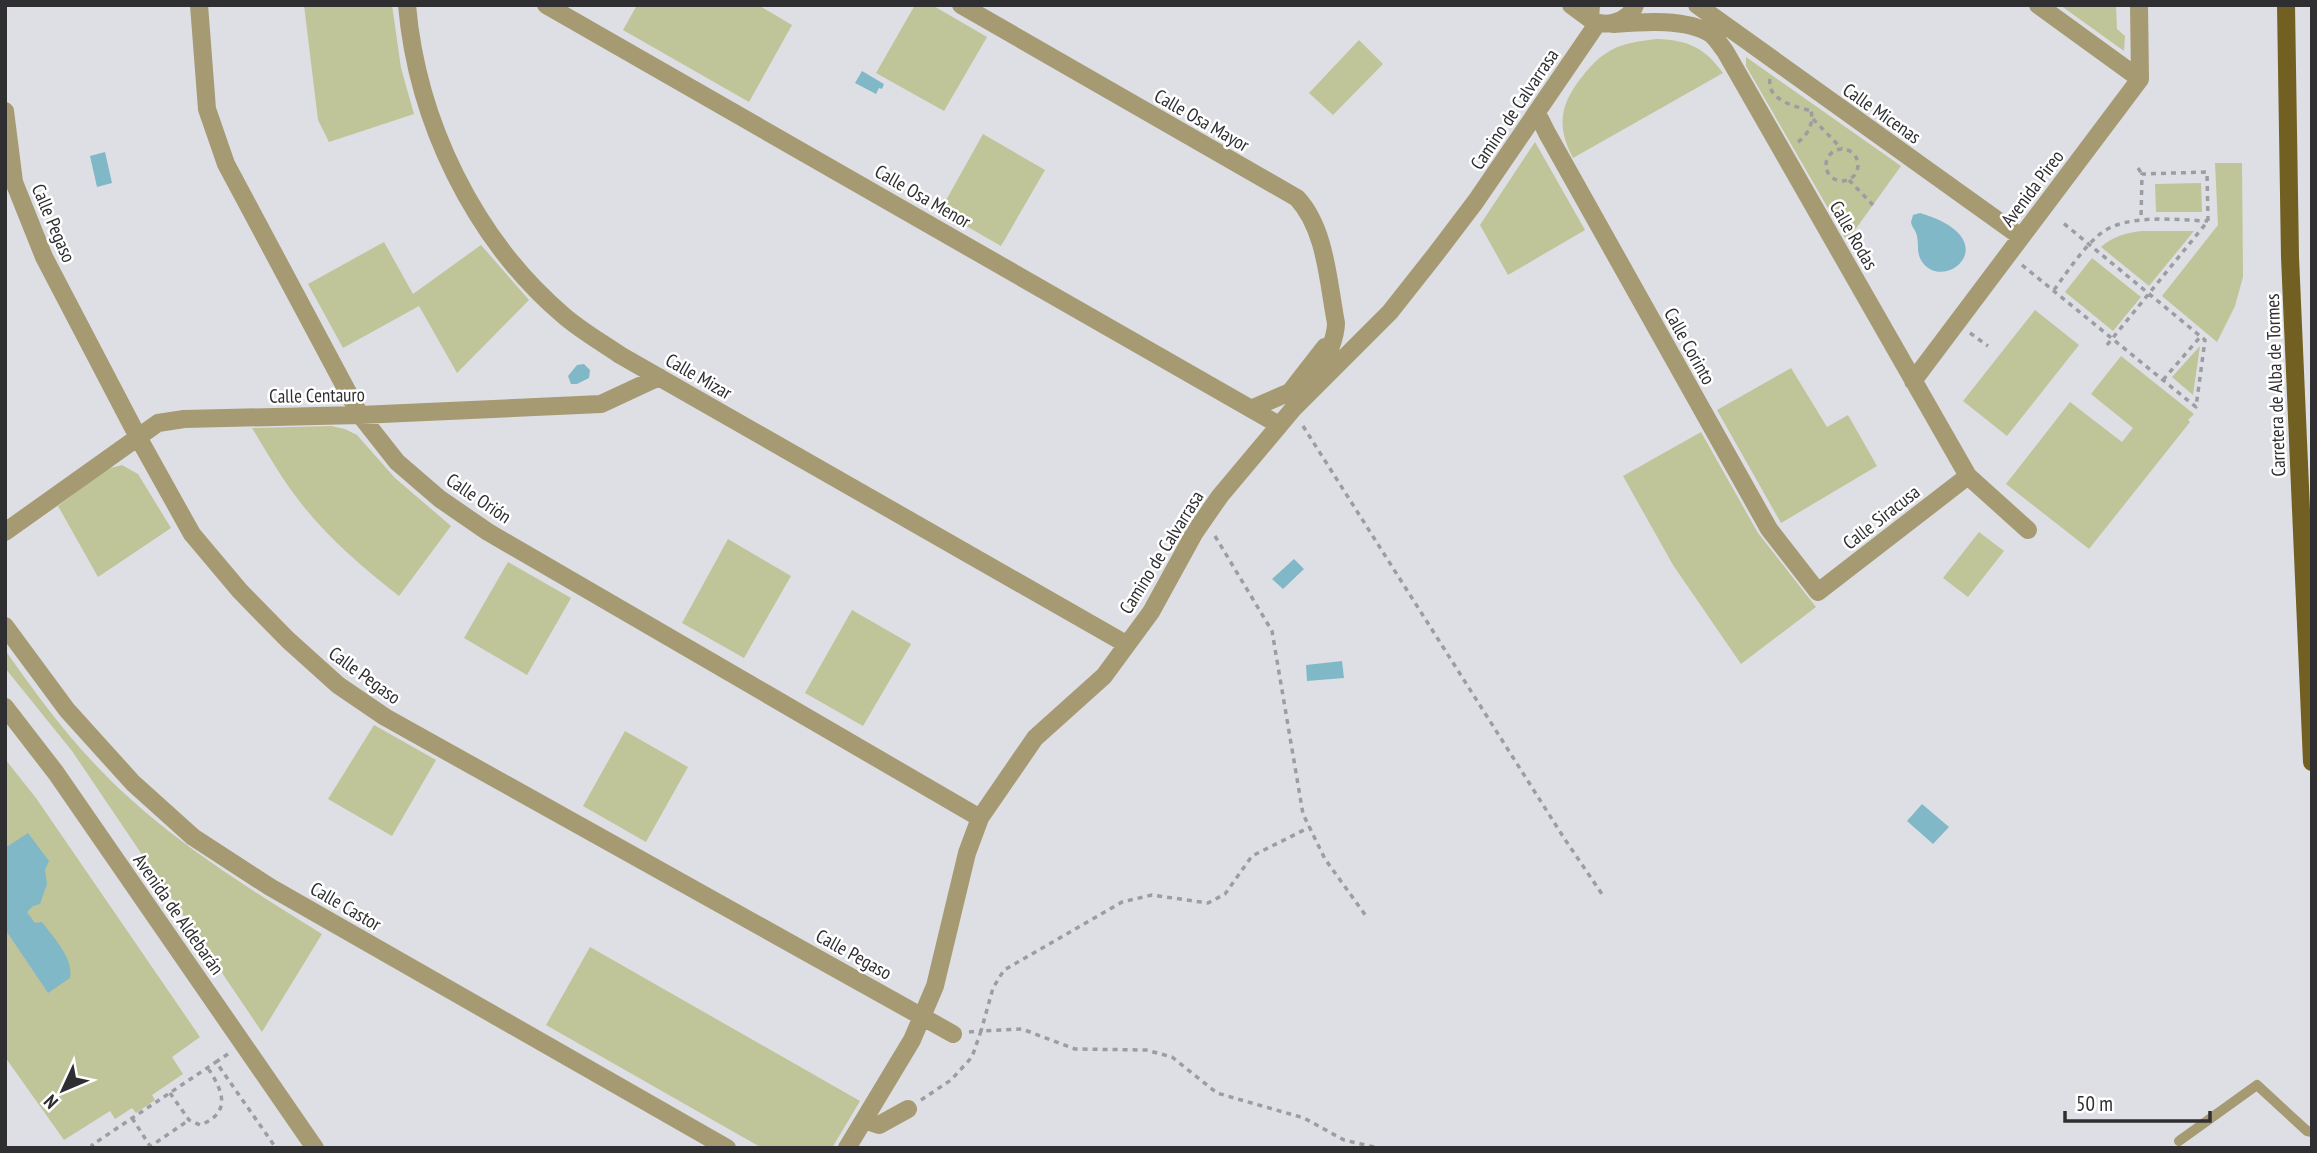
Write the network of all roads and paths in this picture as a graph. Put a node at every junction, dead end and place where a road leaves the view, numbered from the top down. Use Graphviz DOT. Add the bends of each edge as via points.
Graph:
graph roads {
  1 [pos="199,5"];
  2 [pos="407,5"];
  3 [pos="546,5"];
  4 [pos="961,5"];
  5 [pos="1571,5"];
  6 [pos="1636,5"];
  7 [pos="1697,5"];
  8 [pos="2038,5"];
  9 [pos="2139,5"];
  10 [pos="2286,5"];
  11 [pos="1598,18"];
  12 [pos="1715,28"];
  13 [pos="1771,70"];
  14 [pos="2140,79"];
  15 [pos="1817,103"];
  16 [pos="5,111"];
  17 [pos="1811,111"];
  18 [pos="1537,113"];
  19 [pos="1813,118"];
  20 [pos="1791,147"];
  21 [pos="1842,149"];
  22 [pos="2138,168"];
  23 [pos="2142,174"];
  24 [pos="1849,180"];
  25 [pos="1874,205"];
  26 [pos="2141,220"];
  27 [pos="2208,221"];
  28 [pos="2062,222"];
  29 [pos="2021,237"];
  30 [pos="2090,245"];
  31 [pos="2008,254"];
  32 [pos="2053,290"];
  33 [pos="2149,293"];
  34 [pos="1965,330"];
  35 [pos="1336,334"];
  36 [pos="2201,336"];
  37 [pos="2112,339"];
  38 [pos="2107,345"];
  39 [pos="1988,346"];
  40 [pos="1310,364"];
  41 [pos="659,377"];
  42 [pos="2163,380"];
  43 [pos="1913,381"];
  44 [pos="1320,383"];
  45 [pos="1294,401"];
  46 [pos="1253,408"];
  47 [pos="360,415"];
  48 [pos="1279,425"];
  49 [pos="138,437"];
  50 [pos="1969,476"];
  51 [pos="1202,521"];
  52 [pos="2028,530"];
  53 [pos="5,532"];
  54 [pos="1818,592"];
  55 [pos="5,626"];
  56 [pos="1126,644"];
  57 [pos="5,707"];
  58 [pos="2312,762"];
  59 [pos="980,818"];
  60 [pos="1310,827"];
  61 [pos="1604,897"];
  62 [pos="1366,916"];
  63 [pos="923,1016"];
  64 [pos="981,1031"];
  65 [pos="953,1034"];
  66 [pos="233,1051"];
  67 [pos="216,1062"];
  68 [pos="207,1067"];
  69 [pos="170,1093"];
  70 [pos="908,1109"];
  71 [pos="132,1118"];
  72 [pos="189,1120"];
  73 [pos="864,1120"];
  74 [pos="2312,1132"];
  75 [pos="2179,1141"];
  76 [pos="149,1147"];
  77 [pos="94,1148"];
  78 [pos="276,1148"];
  79 [pos="315,1148"];
  80 [pos="727,1148"];
  81 [pos="847,1148"];
  82 [pos="1378,1148"];
  1 -- 47 [label="street, Calle Orión" via="207,110 226,164"];
  2 -- 41 [label="street, Calle Mizar" via="423,97 485,228 563,316"];
  3 -- 46 [label="street, Calle Osa Menor"];
  4 -- 35 [label="street, Calle Osa Mayor" via="1297,198 1317,227"];
  5 -- 11 [label="street"];
  6 -- 11 [label="street, Camino de Calvarrasa" via="1633,11"];
  7 -- 12 [label="street, Calle Micenas"];
  8 -- 14 [label="street"];
  9 -- 14 [label="street"];
  10 -- 58 [label="main road, Carretera de Alba de Tormes" via="2290,257"];
  11 -- 12 [label="street"];
  11 -- 18 [label="street, Camino de Calvarrasa"];
  12 -- 29 [label="street, Calle Micenas"];
  12 -- 43 [label="street, Calle Rodas"];
  13 -- 17 [label="path" via="1773,94"];
  14 -- 29 [label="street, Avenida Pireo"];
  15 -- 17 [label="path"];
  16 -- 49 [label="street, Calle Pegaso" via="15,182 44,257"];
  17 -- 19 [label="path"];
  18 -- 44 [label="street, Camino de Calvarrasa" via="1398,302"];
  18 -- 54 [label="street, Calle Corinto" via="1769,529"];
  19 -- 20 [label="path" via="1806,136"];
  19 -- 21 [label="path"];
  21 -- 24 [label="path" via="1852,152 1857,161 1857,172"];
  21 -- 24 [label="path" via="1828,156 1826,171 1839,181"];
  22 -- 23 [label="path"];
  23 -- 26 [label="path"];
  23 -- 27 [label="path" via="2207,172"];
  24 -- 25 [label="path"];
  26 -- 27 [label="path"];
  26 -- 30 [label="path" via="2117,225"];
  27 -- 33 [label="path"];
  28 -- 30 [label="path"];
  29 -- 31 [label="street, Avenida Pireo"];
  30 -- 32 [label="path"];
  30 -- 33 [label="path"];
  31 -- 32 [label="path"];
  31 -- 43 [label="street, Avenida Pireo"];
  32 -- 37 [label="path"];
  33 -- 36 [label="path"];
  33 -- 37 [label="path"];
  34 -- 39 [label="path"];
  35 -- 40 [label="street"];
  35 -- 44 [label="street, Calle Osa Mayor"];
  36 -- 42 [label="path"];
  36 -- 42 [label="path" via="2205,340 2196,407"];
  37 -- 38 [label="path"];
  37 -- 42 [label="path"];
  40 -- 44 [label="street" via="1311,376"];
  40 -- 45 [label="street"];
  41 -- 47 [label="street, Calle Centauro" via="601,404"];
  41 -- 56 [label="street, Calle Mizar"];
  43 -- 50 [label="street, Calle Rodas"];
  44 -- 45 [label="street, Camino de Calvarrasa"];
  45 -- 46 [label="street"];
  45 -- 48 [label="street, Camino de Calvarrasa"];
  45 -- 61 [label="path"];
  46 -- 48 [label="street, Calle Osa Menor"];
  47 -- 49 [label="street, Calle Centauro" via="184,419 158,423"];
  47 -- 59 [label="street, Calle Orión" via="397,462 488,532"];
  48 -- 51 [label="street, Camino de Calvarrasa"];
  49 -- 53 [label="street, Calle Centauro"];
  49 -- 63 [label="street, Calle Pegaso" via="192,534 240,591 338,685 385,717"];
  50 -- 52 [label="street, Calle Rodas"];
  50 -- 54 [label="street, Calle Siracusa"];
  51 -- 56 [label="street, Camino de Calvarrasa" via="1151,612"];
  51 -- 60 [label="path" via="1272,631 1303,814"];
  55 -- 80 [label="street, Calle Castor" via="67,710 133,783 193,837 270,887"];
  56 -- 59 [label="street, Camino de Calvarrasa" via="1104,676 1035,738"];
  57 -- 79 [label="street, Avenida de Aldebarán" via="56,773"];
  59 -- 63 [label="street, Camino de Calvarrasa"];
  60 -- 62 [label="path" via="1325,859"];
  60 -- 64 [label="path" via="1252,856 1225,894 1208,903 1152,895 1122,902 1004,970 993,988"];
  63 -- 65 [label="street, Calle Pegaso"];
  63 -- 73 [label="street, Camino de Calvarrasa"];
  64 -- 65 [label="path"];
  64 -- 70 [label="path" via="972,1057 951,1080"];
  64 -- 82 [label="path" via="1022,1029 1075,1049 1146,1050 1172,1057 1216,1093 1304,1118 1344,1140"];
  66 -- 67 [label="path"];
  67 -- 68 [label="path"];
  67 -- 78 [label="path"];
  68 -- 69 [label="path"];
  68 -- 72 [label="path" via="222,1090 222,1102 210,1121 200,1125"];
  69 -- 71 [label="path"];
  69 -- 72 [label="path"];
  70 -- 73 [label="street" via="879,1125"];
  71 -- 76 [label="path"];
  71 -- 77 [label="path" via="92,1145"];
  72 -- 76 [label="path"];
  73 -- 81 [label="street, Camino de Calvarrasa"];
  74 -- 75 [label="lane" via="2257,1085"];
}
